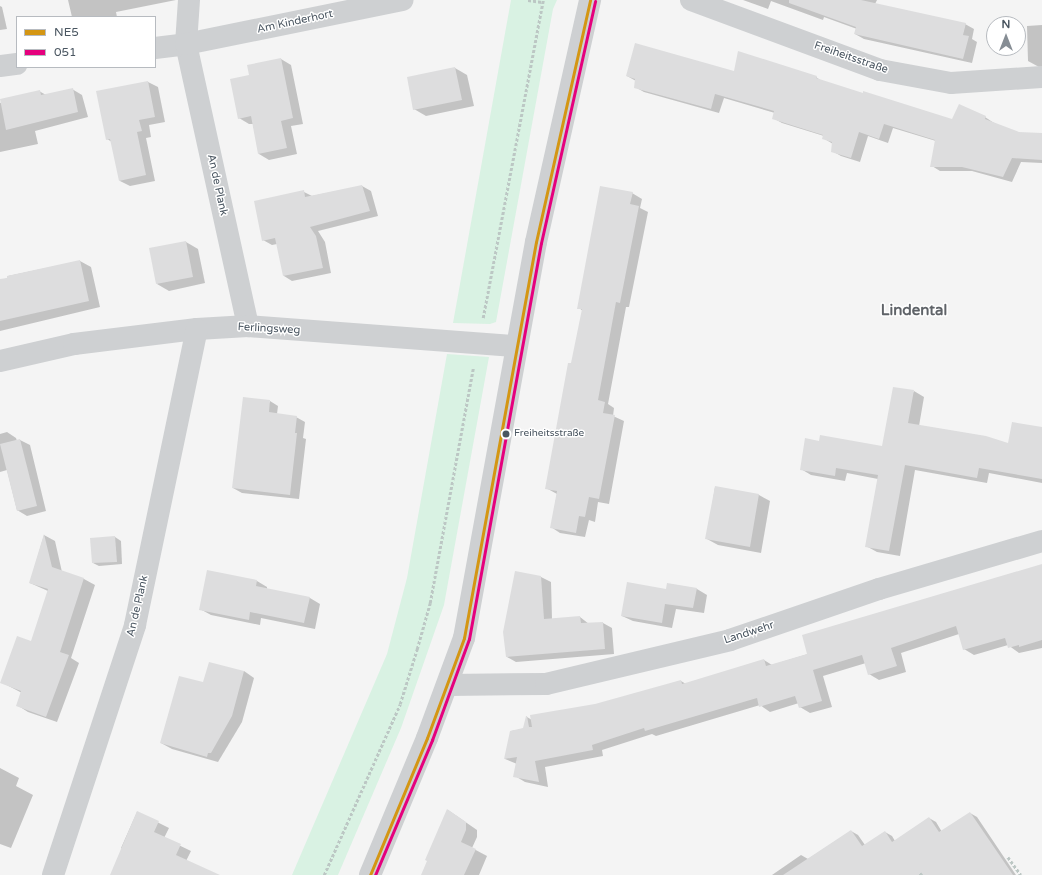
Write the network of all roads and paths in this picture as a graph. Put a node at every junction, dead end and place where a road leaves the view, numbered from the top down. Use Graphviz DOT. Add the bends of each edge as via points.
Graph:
graph roads {
  1 [pos="189,0"];
  2 [pos="403,0"];
  3 [pos="528,0"];
  4 [pos="590,0"];
  5 [pos="691,0"];
  6 [pos="542,1"];
  7 [pos="186,44"];
  8 [pos="156,48"];
  9 [pos="16,64"];
  10 [pos="0,66"];
  11 [pos="1042,77"];
  12 [pos="248,326"];
  13 [pos="197,329"];
  14 [pos="478,344"];
  15 [pos="516,346"];
  16 [pos="0,361"];
  17 [pos="1042,541"];
  18 [pos="448,685"];
  19 [pos="1008,856"];
  20 [pos="53,875"];
  21 [pos="324,875"];
  22 [pos="370,875"];
  23 [pos="1021,875"];
  1 -- 7 [label="street"];
  2 -- 7 [label="street, Am Kinderhort"];
  3 -- 6 [label="path"];
  4 -- 15 [label="street" via="536,242"];
  5 -- 11 [label="street, Freiheitsstraße" via="880,70 952,83"];
  6 -- 14 [label="path"];
  7 -- 8 [label="street, Am Kinderhort"];
  7 -- 12 [label="street, An de Plank"];
  9 -- 10 [label="street"];
  12 -- 13 [label="street, Ferlingsweg"];
  12 -- 14 [label="street, Ferlingsweg"];
  13 -- 16 [label="street, Ferlingsweg" via="74,344"];
  13 -- 20 [label="street, An de Plank" via="135,625"];
  14 -- 15 [label="street, Ferlingsweg"];
  14 -- 21 [label="path" via="430,603 417,648 400,704"];
  15 -- 18 [label="street" via="464,638"];
  17 -- 18 [label="street, Landwehr" via="878,590 730,640 546,684"];
  18 -- 22 [label="street"];
  19 -- 23 [label="path"];
}
